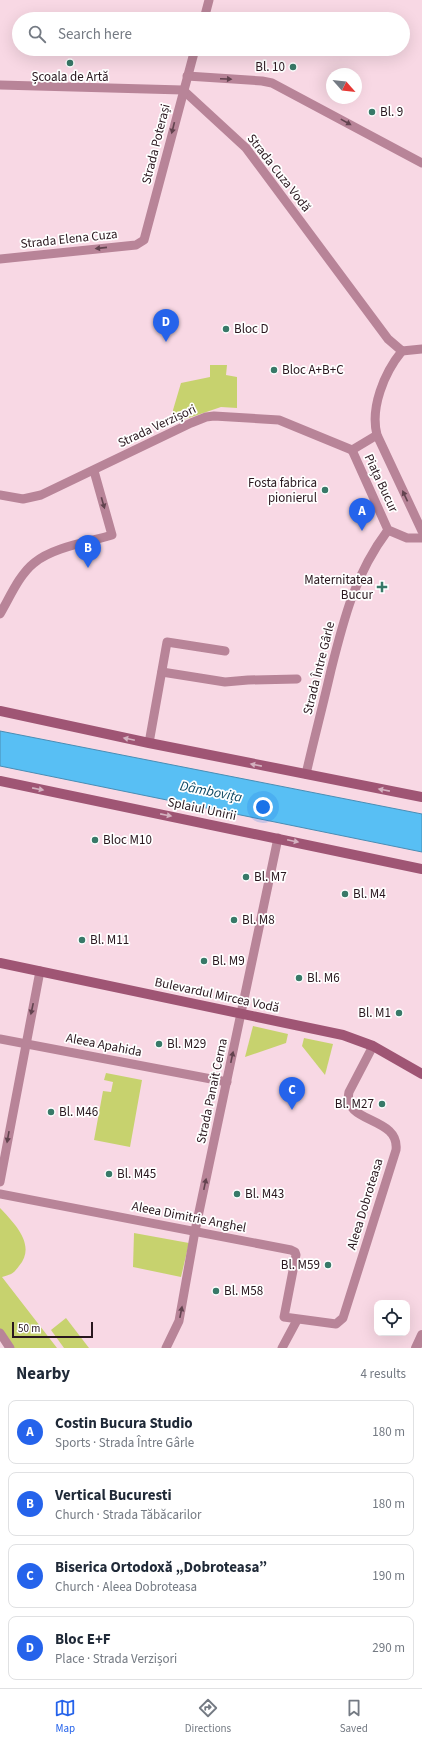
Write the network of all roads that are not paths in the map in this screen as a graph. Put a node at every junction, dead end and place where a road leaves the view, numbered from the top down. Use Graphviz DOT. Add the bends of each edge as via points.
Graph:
graph roads {
  1 [pos="209,0"];
  2 [pos="206,12"];
  3 [pos="193,56"];
  4 [pos="187,76"];
  5 [pos="0,85"];
  6 [pos="183,90"];
  7 [pos="422,163"];
  8 [pos="140,243"];
  9 [pos="0,260"];
  10 [pos="422,349"];
  11 [pos="402,351"];
  12 [pos="377,435"];
  13 [pos="352,450"];
  14 [pos="94,471"];
  15 [pos="0,495"];
  16 [pos="388,530"];
  17 [pos="422,531"];
  18 [pos="422,538"];
  19 [pos="0,614"];
  20 [pos="225,651"];
  21 [pos="162,672"];
  22 [pos="297,679"];
  23 [pos="0,711"];
  24 [pos="149,743"];
  25 [pos="306,774"];
  26 [pos="0,781"];
  27 [pos="422,797"];
  28 [pos="278,838"];
  29 [pos="422,869"];
  30 [pos="0,963"];
  31 [pos="40,971"];
  32 [pos="241,1013"];
  33 [pos="0,1039"];
  34 [pos="25,1044"];
  35 [pos="373,1046"];
  36 [pos="422,1074"];
  37 [pos="227,1082"];
  38 [pos="0,1182"];
  39 [pos="0,1194"];
  40 [pos="196,1231"];
  41 [pos="297,1320"];
  42 [pos="0,1333"];
  43 [pos="422,1335"];
  44 [pos="10,1348"];
  45 [pos="166,1348"];
  46 [pos="282,1348"];
  47 [pos="416,1348"];
  1 -- 2 [label="street"];
  3 -- 4 [label="street, Strada Poterași"];
  4 -- 6 [label="street, Strada Poterași"];
  4 -- 7 [label="street, one-way" via="272,83"];
  5 -- 6 [label="street"];
  6 -- 8 [label="street, Strada Poterași, one-way" via="146,235"];
  6 -- 11 [label="street, Strada Cuza Vodă" via="246,148 384,335"];
  8 -- 9 [label="street, Strada Elena Cuza, one-way"];
  10 -- 11 [label="street"];
  11 -- 12 [label="street" via="392,367 378,401 375,413"];
  12 -- 13 [label="street, Piața Bucur"];
  17 -- 12 [label="street, Piața Bucur, one-way"];
  13 -- 14 [label="street, Strada Verzișori" via="285,421 206,417 191,422"];
  13 -- 16 [label="street, Piața Bucur"];
  14 -- 15 [label="street, Strada Verzișori" via="32,498"];
  14 -- 19 [label="street, one-way" via="112,535 48,554 33,563 20,578"];
  16 -- 18 [label="street, Piața Bucur" via="407,538"];
  16 -- 25 [label="street, Strada Între Gârle" via="360,576 347,608"];
  20 -- 21 [label="street" via="167,642"];
  21 -- 22 [label="street" via="225,682"];
  21 -- 24 [label="street"];
  24 -- 23 [label="main road, one-way"];
  25 -- 24 [label="main road, one-way"];
  27 -- 25 [label="main road, one-way"];
  26 -- 28 [label="main road, Splaiul Unirii, one-way"];
  28 -- 29 [label="main road, Splaiul Unirii, one-way"];
  28 -- 32 [label="street, Strada Panait Cerna"];
  30 -- 31 [label="main road, Bulevardul Mircea Vodă"];
  31 -- 32 [label="main road, Bulevardul Mircea Vodă"];
  31 -- 34 [label="street, one-way"];
  32 -- 35 [label="main road, Bulevardul Mircea Vodă" via="343,1035"];
  37 -- 32 [label="street, Strada Panait Cerna, one-way"];
  33 -- 34 [label="street, Aleea Apahida"];
  34 -- 37 [label="street, Aleea Apahida"];
  34 -- 38 [label="street, one-way"];
  35 -- 36 [label="main road, Bulevardul Mircea Vodă"];
  35 -- 41 [label="street, Aleea Dobroteasa" via="349,1092 348,1101 352,1109 391,1132 396,1150 343,1318 336,1324"];
  40 -- 37 [label="street, Strada Panait Cerna, one-way"];
  39 -- 40 [label="street, Aleea Dimitrie Anghel"];
  40 -- 41 [label="street, Aleea Dimitrie Anghel" via="295,1252 284,1317"];
  45 -- 40 [label="street, Strada Panait Cerna, one-way" via="179,1321"];
  41 -- 46 [label="street"];
  42 -- 44 [label="street"];
  43 -- 47 [label="street"];
}
